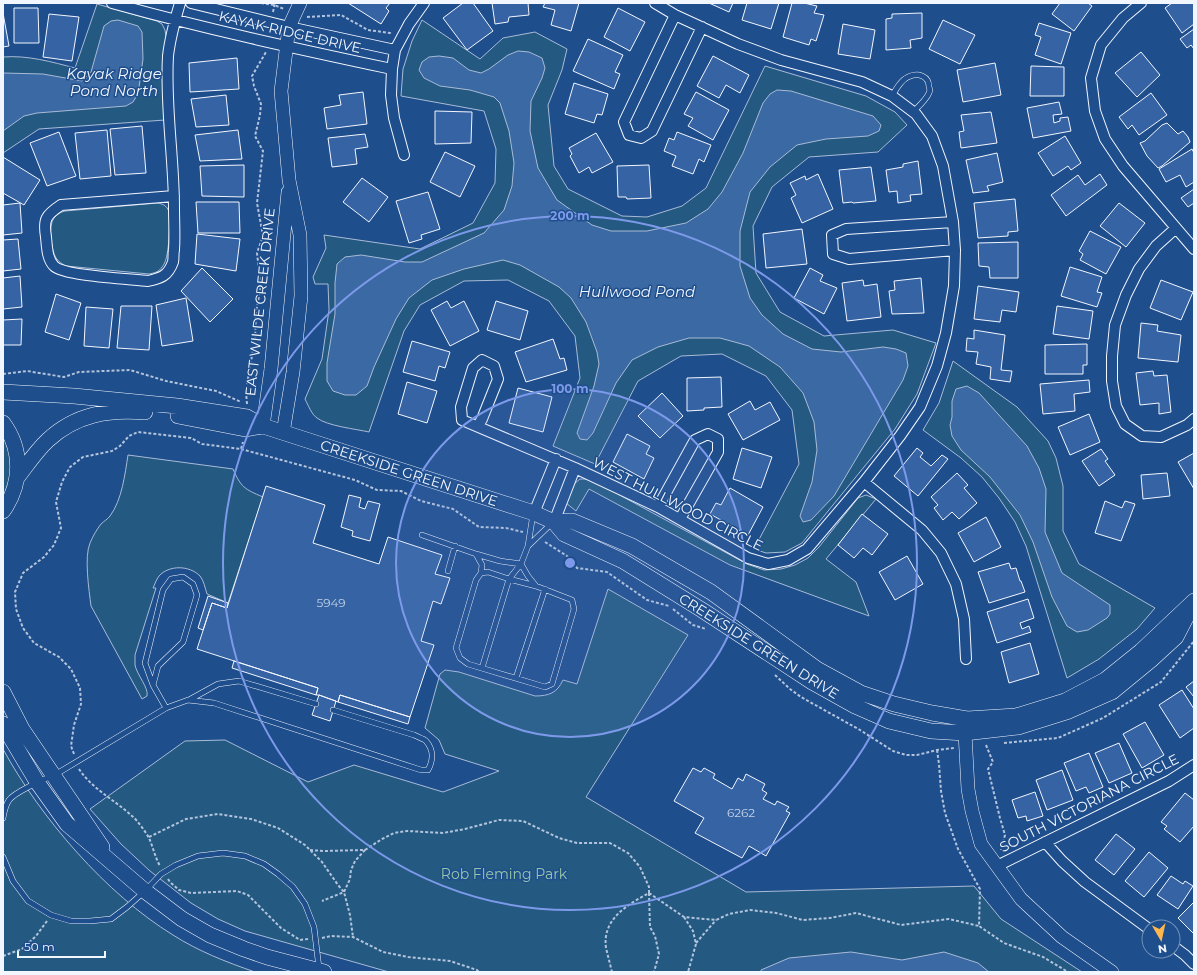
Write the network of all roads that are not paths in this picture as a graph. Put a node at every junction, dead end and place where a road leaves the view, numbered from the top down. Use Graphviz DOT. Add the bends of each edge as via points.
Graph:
graph roads {
  1 [pos="112,3"];
  2 [pos="180,3"];
  3 [pos="192,3"];
  4 [pos="424,3"];
  5 [pos="655,3"];
  6 [pos="1141,3"];
  7 [pos="298,8"];
  8 [pos="675,15"];
  9 [pos="175,20"];
  10 [pos="289,27"];
  11 [pos="702,27"];
  12 [pos="286,47"];
  13 [pos="395,50"];
  14 [pos="392,69"];
  15 [pos="892,96"];
  16 [pos="914,113"];
  17 [pos="404,155"];
  18 [pos="289,180"];
  19 [pos="174,196"];
  20 [pos="953,222"];
  21 [pos="1176,228"];
  22 [pos="1194,249"];
  23 [pos="955,250"];
  24 [pos="3,392"];
  25 [pos="1194,419"];
  26 [pos="3,423"];
  27 [pos="263,426"];
  28 [pos="478,426"];
  29 [pos="283,433"];
  30 [pos="556,459"];
  31 [pos="575,468"];
  32 [pos="17,478"];
  33 [pos="864,482"];
  34 [pos="658,507"];
  35 [pos="3,511"];
  36 [pos="534,513"];
  37 [pos="680,520"];
  38 [pos="554,522"];
  39 [pos="422,535"];
  40 [pos="456,546"];
  41 [pos="528,546"];
  42 [pos="476,554"];
  43 [pos="521,564"];
  44 [pos="448,571"];
  45 [pos="481,574"];
  46 [pos="509,579"];
  47 [pos="536,586"];
  48 [pos="545,590"];
  49 [pos="1194,601"];
  50 [pos="966,660"];
  51 [pos="482,668"];
  52 [pos="516,678"];
  53 [pos="152,684"];
  54 [pos="3,692"];
  55 [pos="188,700"];
  56 [pos="316,704"];
  57 [pos="166,708"];
  58 [pos="333,710"];
  59 [pos="3,724"];
  60 [pos="966,726"];
  61 [pos="1194,765"];
  62 [pos="53,776"];
  63 [pos="37,782"];
  64 [pos="3,818"];
  65 [pos="1046,842"];
  66 [pos="3,857"];
  67 [pos="111,861"];
  68 [pos="997,866"];
  69 [pos="145,891"];
  70 [pos="1141,923"];
  71 [pos="1181,952"];
  72 [pos="1194,964"];
  73 [pos="322,971"];
  74 [pos="1112,972"];
  1 -- 9 [label="street, KAYAK RIDGE DRIVE"];
  2 -- 9 [label="street"];
  3 -- 10 [label="street, KAYAK RIDGE DRIVE"];
  4 -- 13 [label="street"];
  5 -- 8 [label="street"];
  6 -- 21 [label="street" via="1123,18 1101,45 1091,78 1095,111 1105,140 1116,156"];
  7 -- 10 [label="street, EAST WILDE CREEK DRIVE"];
  8 -- 11 [label="street"];
  8 -- 11 [label="street" via="624,122 629,134 640,138 652,131"];
  9 -- 12 [label="street, KAYAK RIDGE DRIVE"];
  9 -- 19 [label="street" via="168,55"];
  10 -- 12 [label="street, EAST WILDE CREEK DRIVE"];
  10 -- 13 [label="street, KAYAK RIDGE DRIVE"];
  11 -- 15 [label="street" via="781,60 862,82"];
  12 -- 14 [label="street, KAYAK RIDGE DRIVE"];
  12 -- 18 [label="street, EAST WILDE CREEK DRIVE" via="281,91"];
  13 -- 14 [label="street"];
  14 -- 17 [label="street" via="394,118"];
  15 -- 16 [label="street"];
  15 -- 16 [label="lane" via="907,77 917,74 925,77 929,82 930,92"];
  16 -- 20 [label="street, WEST HULLWOOD CIRCLE" via="932,136 943,166"];
  18 -- 27 [label="street, EAST WILDE CREEK DRIVE"];
  18 -- 29 [label="street, EAST WILDE CREEK DRIVE" via="300,235 301,296"];
  19 -- 19 [label="street" via="61,205 49,212 44,226 49,256 55,267 69,273 148,280 158,278 167,273 173,261"];
  20 -- 23 [label="street, WEST HULLWOOD CIRCLE"];
  20 -- 23 [label="street" via="846,229 832,235 833,254 849,259"];
  21 -- 22 [label="street"];
  21 -- 25 [label="street" via="1156,246 1139,269 1126,294 1115,325 1112,381 1116,406 1126,424 1142,436 1161,437"];
  23 -- 33 [label="street, WEST HULLWOOD CIRCLE" via="954,286 937,366 920,406"];
  24 -- 27 [label="main road, CREEKSIDE GREEN DRIVE" via="177,406 247,417"];
  26 -- 32 [label="main road" via="15,447"];
  27 -- 29 [label="main road, CREEKSIDE GREEN DRIVE"];
  27 -- 32 [label="main road, CREEKSIDE GREEN DRIVE" via="245,429 174,415 106,412 78,420 57,432 40,448"];
  28 -- 28 [label="street, WEST HULLWOOD CIRCLE" via="462,420 460,407 473,368 482,360 494,366 498,379"];
  28 -- 30 [label="street, WEST HULLWOOD CIRCLE"];
  29 -- 36 [label="main road, CREEKSIDE GREEN DRIVE"];
  30 -- 31 [label="street, WEST HULLWOOD CIRCLE"];
  30 -- 36 [label="street"];
  31 -- 34 [label="street, WEST HULLWOOD CIRCLE"];
  31 -- 38 [label="street"];
  32 -- 35 [label="main road" via="12,496"];
  33 -- 37 [label="street, WEST HULLWOOD CIRCLE" via="807,549 788,560 768,564 748,558"];
  33 -- 50 [label="street" via="922,530 941,553 956,584 964,619"];
  34 -- 37 [label="street, WEST HULLWOOD CIRCLE"];
  34 -- 37 [label="street" via="694,440 708,434 718,439 718,452"];
  36 -- 38 [label="main road, CREEKSIDE GREEN DRIVE"];
  36 -- 41 [label="lane"];
  38 -- 41 [label="lane"];
  38 -- 60 [label="main road, CREEKSIDE GREEN DRIVE" via="564,534 623,562 812,682 855,706 889,721 931,731"];
  39 -- 40 [label="lane"];
  40 -- 42 [label="lane"];
  40 -- 44 [label="lane"];
  41 -- 43 [label="lane"];
  42 -- 43 [label="lane"];
  42 -- 45 [label="lane" via="482,565"];
  43 -- 46 [label="lane"];
  43 -- 47 [label="lane"];
  45 -- 46 [label="lane" via="488,572"];
  45 -- 51 [label="lane" via="476,580 456,648 460,658 468,664"];
  46 -- 47 [label="lane"];
  46 -- 51 [label="lane"];
  47 -- 48 [label="lane"];
  48 -- 52 [label="lane"];
  48 -- 52 [label="lane" via="572,600 574,609 552,684 545,686"];
  49 -- 60 [label="main road, CREEKSIDE GREEN DRIVE" via="1142,651 1105,680 1065,701 1016,716"];
  51 -- 52 [label="lane"];
  53 -- 53 [label="lane" via="145,663 163,590 171,579 183,577 193,584 197,594 183,642 158,666"];
  53 -- 57 [label="lane"];
  54 -- 62 [label="main road" via="22,729"];
  55 -- 56 [label="lane" via="218,684 239,681"];
  55 -- 57 [label="lane"];
  55 -- 58 [label="lane" via="214,703 421,770 428,770 432,763 432,751 426,741"];
  57 -- 62 [label="lane"];
  59 -- 63 [label="main road"];
  60 -- 68 [label="street" via="966,765 972,811 981,844"];
  61 -- 65 [label="street, SOUTH VICTORIANA CIRCLE" via="1168,781"];
  62 -- 63 [label="lane"];
  62 -- 67 [label="main road"];
  63 -- 64 [label="lane" via="10,799 4,809"];
  63 -- 67 [label="main road" via="67,824"];
  65 -- 68 [label="street, SOUTH VICTORIANA CIRCLE"];
  65 -- 70 [label="street" via="1085,882"];
  66 -- 69 [label="lane" via="13,882 28,902 51,915 71,921 111,919"];
  67 -- 69 [label="main road"];
  68 -- 74 [label="street" via="1021,899 1062,937"];
  69 -- 73 [label="main road" via="182,919 216,937 268,957"];
  69 -- 73 [label="lane" via="160,874 198,856 222,853 245,856 264,864 293,887 305,904 314,927"];
  71 -- 72 [label="street"];
}
